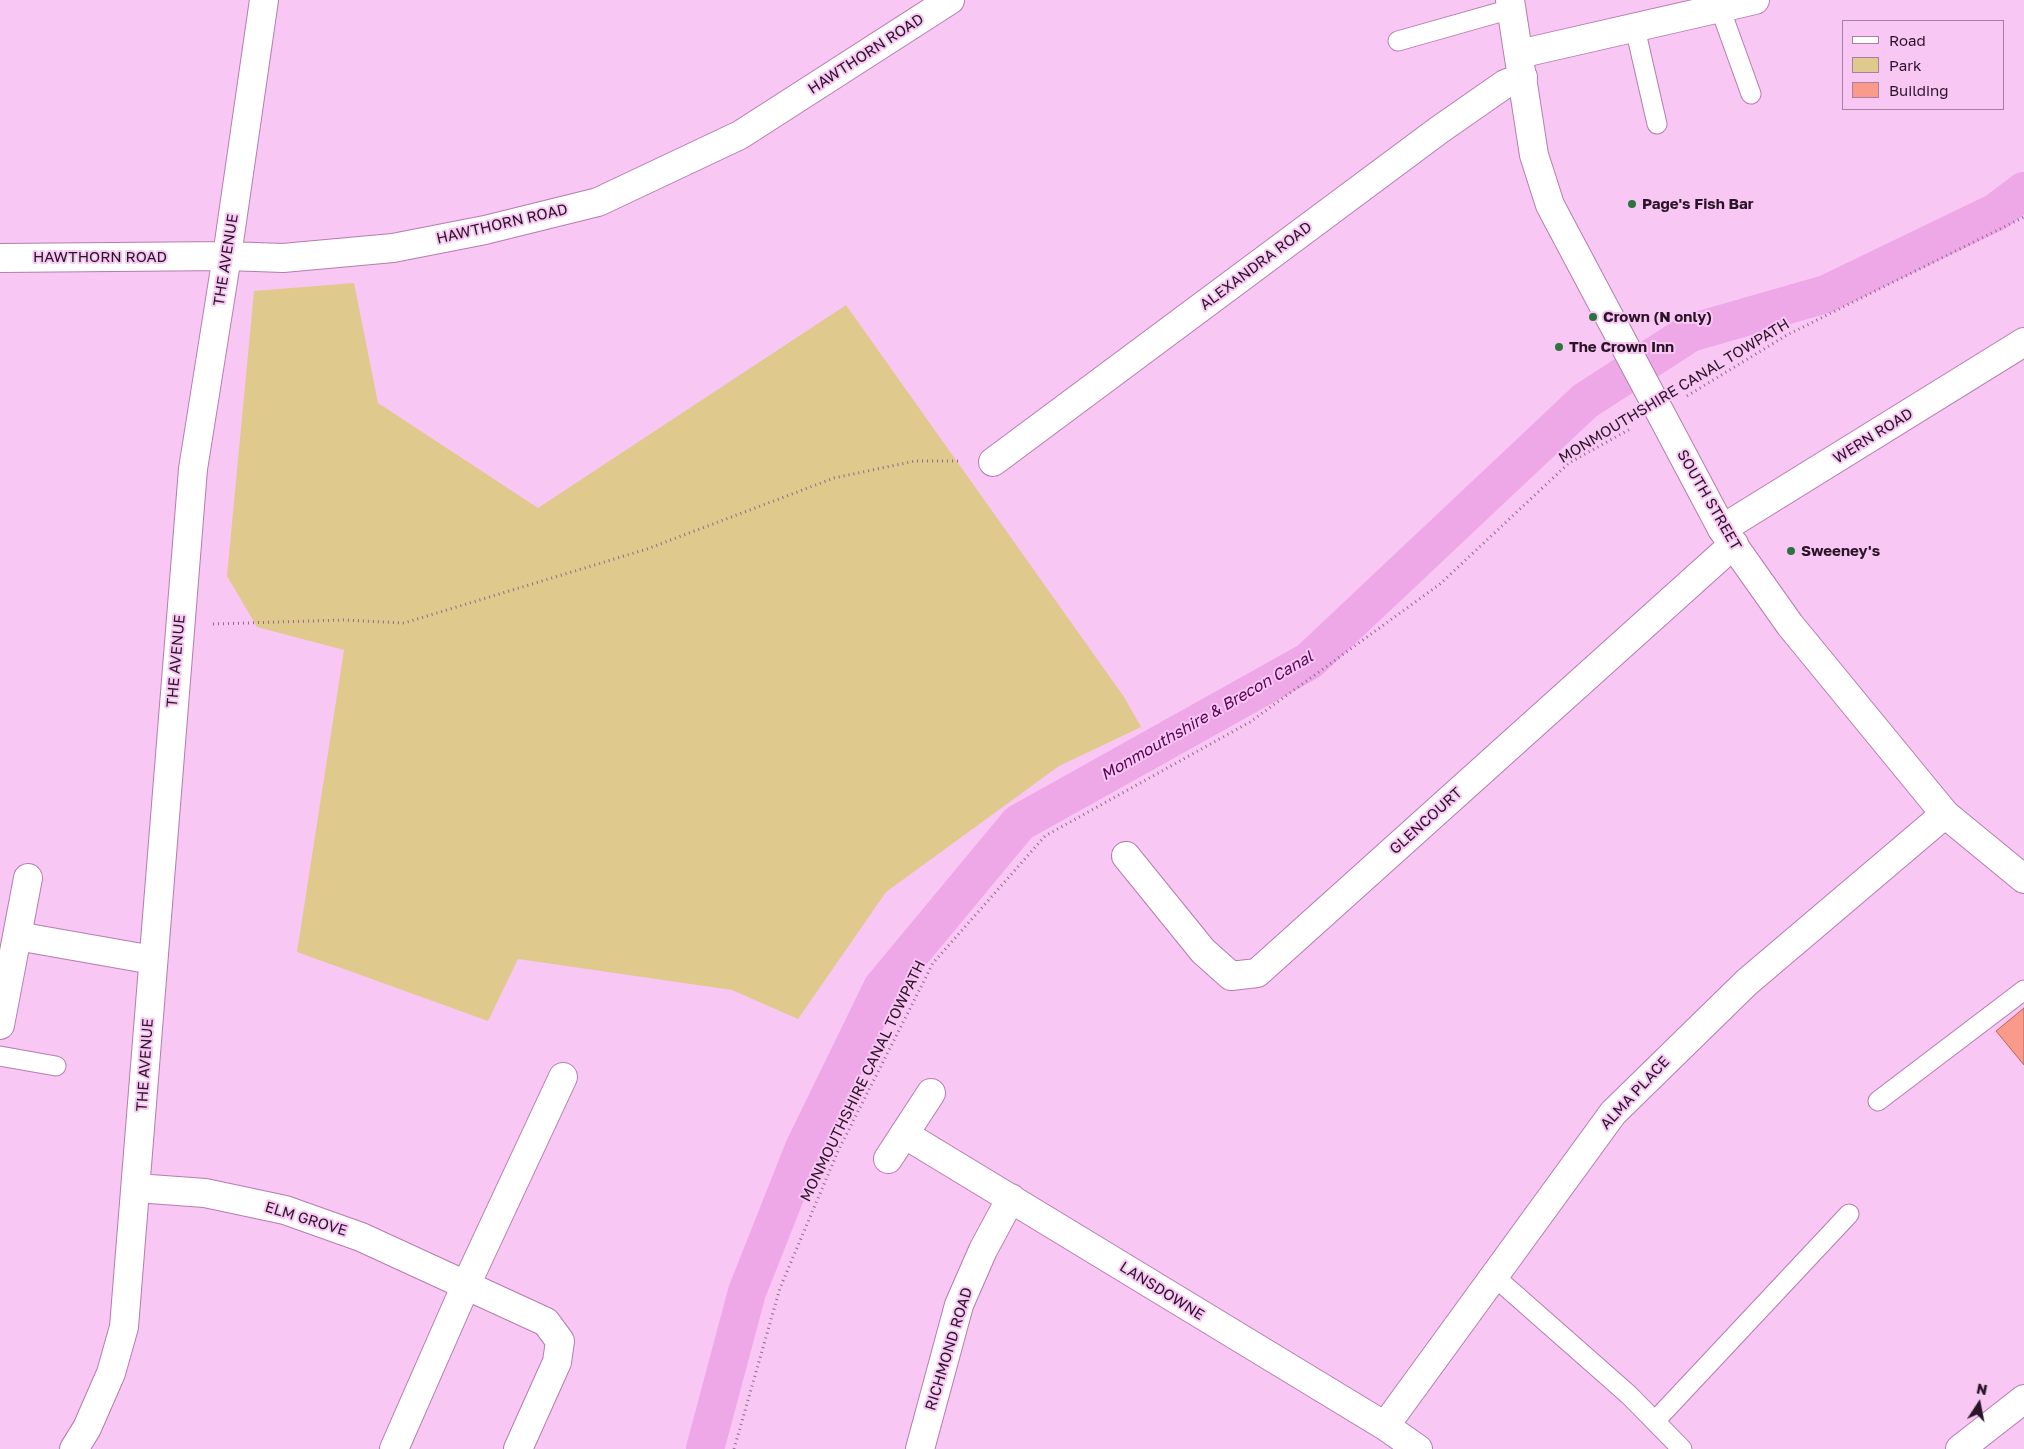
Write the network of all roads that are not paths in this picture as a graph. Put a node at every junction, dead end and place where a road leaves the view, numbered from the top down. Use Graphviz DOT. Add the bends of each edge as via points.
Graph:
graph roads {
  1 [pos="264,0"];
  2 [pos="950,0"];
  3 [pos="1755,0"];
  4 [pos="1510,4"];
  5 [pos="1714,6"];
  6 [pos="1635,28"];
  7 [pos="1398,41"];
  8 [pos="1521,65"];
  9 [pos="1751,94"];
  10 [pos="1657,124"];
  11 [pos="227,256"];
  12 [pos="0,258"];
  13 [pos="2024,342"];
  14 [pos="992,462"];
  15 [pos="1728,536"];
  16 [pos="1945,814"];
  17 [pos="1126,856"];
  18 [pos="28,878"];
  19 [pos="2024,879"];
  20 [pos="17,936"];
  21 [pos="153,960"];
  22 [pos="2024,990"];
  23 [pos="0,1025"];
  24 [pos="0,1056"];
  25 [pos="56,1066"];
  26 [pos="562,1078"];
  27 [pos="930,1093"];
  28 [pos="1878,1101"];
  29 [pos="904,1134"];
  30 [pos="888,1159"];
  31 [pos="136,1188"];
  32 [pos="1011,1198"];
  33 [pos="1849,1214"];
  34 [pos="1494,1277"];
  35 [pos="466,1285"];
  36 [pos="2024,1398"];
  37 [pos="1655,1421"];
  38 [pos="1386,1426"];
  39 [pos="74,1449"];
  40 [pos="394,1449"];
  41 [pos="518,1449"];
  42 [pos="920,1449"];
  43 [pos="1418,1449"];
  44 [pos="1682,1449"];
  45 [pos="1960,1449"];
  1 -- 11 [label="street, THE AVENUE"];
  2 -- 11 [label="street, HAWTHORN ROAD" via="740,135 598,202 486,230 393,248 283,258"];
  3 -- 5 [label="street, ALEXANDRA ROAD"];
  4 -- 7 [label="lane"];
  4 -- 8 [label="street, SOUTH STREET"];
  5 -- 6 [label="street, ALEXANDRA ROAD"];
  5 -- 9 [label="lane"];
  6 -- 8 [label="street, ALEXANDRA ROAD"];
  6 -- 10 [label="lane"];
  8 -- 14 [label="street, ALEXANDRA ROAD" via="1505,84"];
  8 -- 15 [label="street, SOUTH STREET" via="1534,155 1550,205"];
  11 -- 12 [label="street, HAWTHORN ROAD"];
  11 -- 21 [label="street, THE AVENUE" via="193,469"];
  13 -- 15 [label="street, WERN ROAD"];
  15 -- 16 [label="street, SOUTH STREET" via="1790,625"];
  15 -- 17 [label="street, GLENCOURT" via="1257,973 1231,976 1210,957"];
  16 -- 19 [label="street, SOUTH STREET"];
  16 -- 34 [label="street, ALMA PLACE" via="1747,982 1613,1113"];
  18 -- 20 [label="street"];
  20 -- 21 [label="street"];
  20 -- 23 [label="street"];
  21 -- 31 [label="street, THE AVENUE"];
  22 -- 28 [label="lane"];
  24 -- 25 [label="lane"];
  26 -- 35 [label="street"];
  27 -- 29 [label="street"];
  29 -- 30 [label="street"];
  29 -- 32 [label="street, LANSDOWNE"];
  31 -- 35 [label="street, ELM GROVE" via="205,1193 285,1210 361,1237"];
  31 -- 39 [label="street, THE AVENUE" via="124,1327 111,1373"];
  32 -- 38 [label="street, LANSDOWNE"];
  32 -- 42 [label="street, RICHMOND ROAD" via="959,1305"];
  33 -- 37 [label="lane"];
  34 -- 37 [label="lane" via="1629,1394"];
  34 -- 38 [label="street, ALMA PLACE"];
  35 -- 40 [label="street"];
  35 -- 41 [label="street, ELM GROVE" via="546,1322 560,1341 558,1362"];
  36 -- 45 [label="street"];
  37 -- 44 [label="lane"];
  38 -- 43 [label="street, LANSDOWNE"];
}
